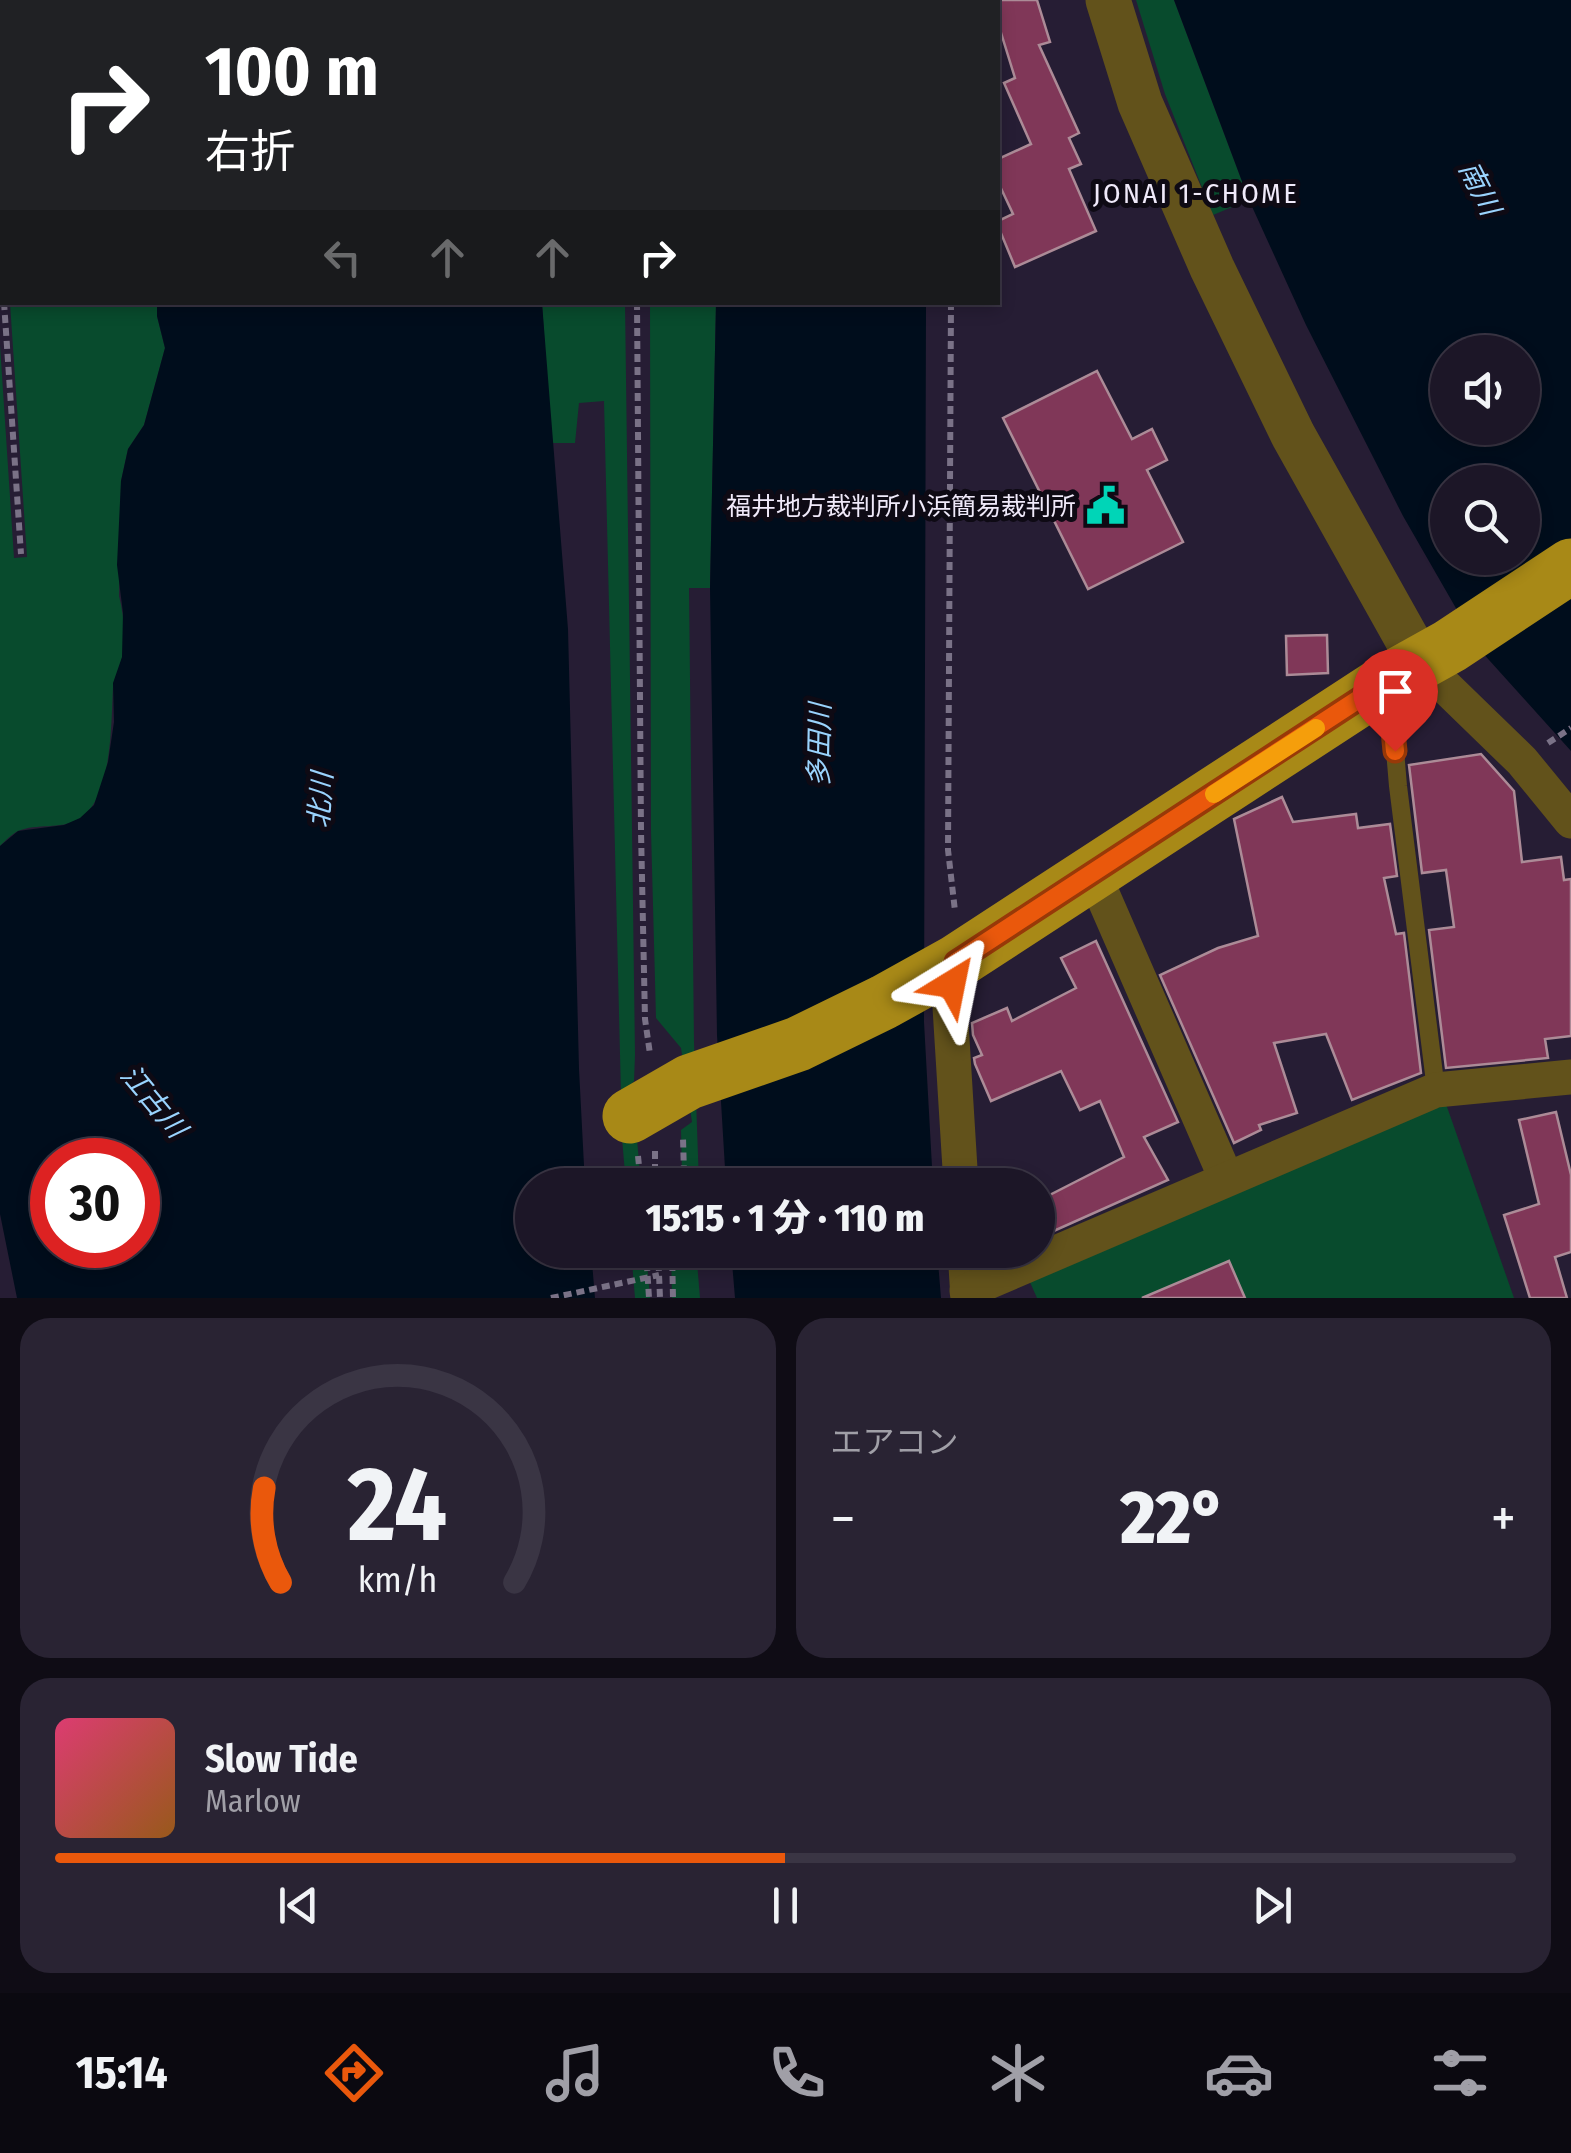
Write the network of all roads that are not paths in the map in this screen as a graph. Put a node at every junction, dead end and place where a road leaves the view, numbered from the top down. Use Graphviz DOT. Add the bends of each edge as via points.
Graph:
graph roads {
  1 [pos="1108,0"];
  2 [pos="1571,566"];
  3 [pos="1420,663"];
  4 [pos="1571,820"];
  5 [pos="1093,873"];
  6 [pos="949,952"];
  7 [pos="1571,1077"];
  8 [pos="1436,1090"];
  9 [pos="664,1107"];
  10 [pos="960,1168"];
  11 [pos="1226,1178"];
  12 [pos="966,1268"];
  13 [pos="968,1294"];
  1 -- 3 [label="street" via="1140,103 1212,268 1294,435"];
  2 -- 3 [label="highway"];
  3 -- 4 [label="street" via="1522,761"];
  3 -- 5 [label="highway"];
  3 -- 8 [label="lane" via="1398,786"];
  5 -- 6 [label="highway"];
  5 -- 11 [label="street"];
  6 -- 9 [label="highway" via="798,1044"];
  6 -- 10 [label="street"];
  7 -- 8 [label="street"];
  8 -- 11 [label="street"];
  11 -- 13 [label="street"];
  12 -- 13 [label="street"];
}
